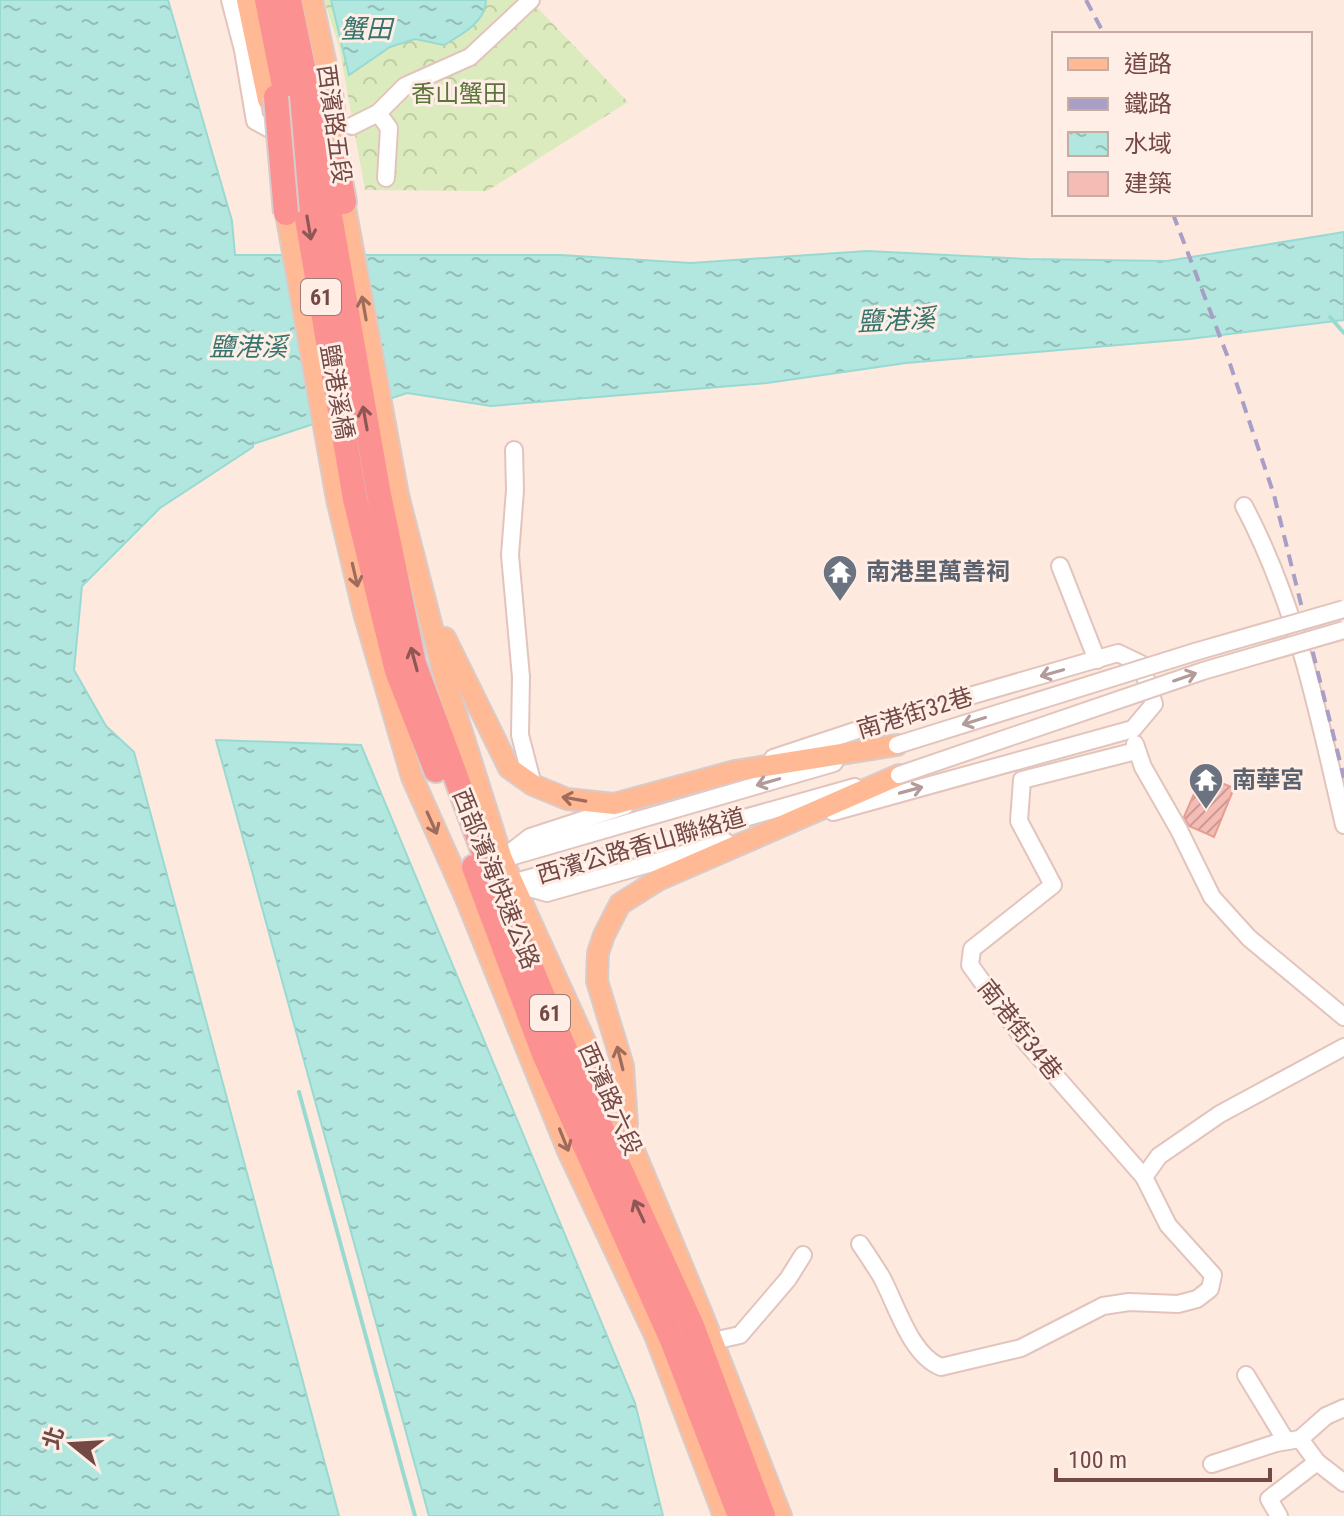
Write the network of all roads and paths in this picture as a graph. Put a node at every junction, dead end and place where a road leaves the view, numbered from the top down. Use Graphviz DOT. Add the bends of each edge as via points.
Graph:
graph roads {
  1 [pos="230,0"];
  2 [pos="531,0"];
  3 [pos="279,3"];
  4 [pos="299,96"];
  5 [pos="378,113"];
  6 [pos="352,126"];
  7 [pos="286,138"];
  8 [pos="386,178"];
  9 [pos="344,202"];
  10 [pos="286,213"];
  11 [pos="514,450"];
  12 [pos="367,497"];
  13 [pos="1244,506"];
  14 [pos="1060,566"];
  15 [pos="418,571"];
  16 [pos="1344,609"];
  17 [pos="1344,630"];
  18 [pos="1097,660"];
  19 [pos="1133,729"];
  20 [pos="897,745"];
  21 [pos="1136,751"];
  22 [pos="735,771"];
  23 [pos="899,775"];
  24 [pos="533,785"];
  25 [pos="1344,825"];
  26 [pos="782,827"];
  27 [pos="489,867"];
  28 [pos="490,892"];
  29 [pos="1344,1017"];
  30 [pos="1344,1047"];
  31 [pos="628,1136"];
  32 [pos="1144,1177"];
  33 [pos="860,1244"];
  34 [pos="803,1255"];
  35 [pos="713,1341"];
  36 [pos="1246,1375"];
  37 [pos="1344,1408"];
  38 [pos="1293,1440"];
  39 [pos="1317,1462"];
  40 [pos="1212,1464"];
  41 [pos="1344,1483"];
  42 [pos="724,1516"];
  43 [pos="740,1516"];
  44 [pos="763,1516"];
  45 [pos="781,1516"];
  46 [pos="1279,1516"];
  1 -- 7 [label="street" via="255,121"];
  2 -- 5 [label="street" via="470,57 405,86"];
  3 -- 4 [label="highway"];
  3 -- 4 [label="highway" via="312,52"];
  4 -- 9 [label="highway"];
  4 -- 10 [label="highway, bridge"];
  4 -- 12 [label="highway, 鹽港溪橋 / 61"];
  5 -- 6 [label="street"];
  5 -- 8 [label="street" via="389,128"];
  12 -- 9 [label="main road, 鹽港溪橋 / 61, one-way"];
  10 -- 12 [label="main road, 鹽港溪橋 / 61, one-way"];
  11 -- 24 [label="street" via="510,555 521,677 520,735"];
  12 -- 15 [label="main road, 61"];
  12 -- 27 [label="highway, 西部濱海快速公路 / 61" via="414,664"];
  12 -- 28 [label="main road, 西濱路六段 / 61, one-way" via="364,613 412,777"];
  13 -- 25 [label="street" via="1290,613"];
  14 -- 18 [label="street"];
  15 -- 24 [label="main road" via="454,660 509,768"];
  15 -- 27 [label="main road, 61"];
  16 -- 20 [label="street, 西濱公路香山聯絡道, one-way, bridge"];
  23 -- 17 [label="street, 西濱公路香山聯絡道, one-way, bridge" via="1203,671"];
  18 -- 19 [label="street, 南港街32巷" via="1118,653 1141,664 1154,704"];
  18 -- 22 [label="street, 南港街32巷, one-way" via="894,718"];
  19 -- 21 [label="street"];
  26 -- 19 [label="street, one-way"];
  20 -- 22 [label="main road"];
  20 -- 27 [label="street, 西濱公路香山聯絡道, one-way"];
  21 -- 29 [label="street" via="1212,897 1249,938"];
  21 -- 32 [label="street, 南港街34巷" via="1022,780 1019,821 1053,885 972,949 970,965 1024,1040"];
  22 -- 24 [label="main road, one-way" via="614,804 567,799"];
  22 -- 27 [label="street, 南港街32巷" via="530,837"];
  23 -- 26 [label="main road"];
  23 -- 28 [label="street, 西濱公路香山聯絡道"];
  26 -- 28 [label="street" via="547,893"];
  31 -- 26 [label="main road, one-way" via="623,1066 597,981 604,935 620,904 658,880"];
  27 -- 28 [label="highway, 西部濱海快速公路 / 61"];
  28 -- 31 [label="main road, 西濱路六段 / 61"];
  28 -- 42 [label="main road, 西濱路六段 / 61, one-way" via="568,1151 655,1335"];
  28 -- 43 [label="highway, 西部濱海快速公路 / 61" via="544,1054 672,1340"];
  44 -- 28 [label="highway, 西部濱海快速公路 / 61, one-way" via="692,1326"];
  30 -- 32 [label="street" via="1220,1114 1159,1156"];
  31 -- 35 [label="main road, 西濱路六段 / 61"];
  32 -- 33 [label="street, 南港街34巷" via="1168,1225 1213,1275 1210,1289 1178,1304 1103,1306 1021,1348 941,1367 929,1362 898,1316"];
  34 -- 35 [label="street" via="740,1335"];
  35 -- 45 [label="main road, 西濱路六段 / 61"];
  36 -- 38 [label="street"];
  37 -- 38 [label="street"];
  38 -- 39 [label="street"];
  38 -- 40 [label="street"];
  39 -- 41 [label="street"];
  39 -- 46 [label="street" via="1269,1499"];
}
